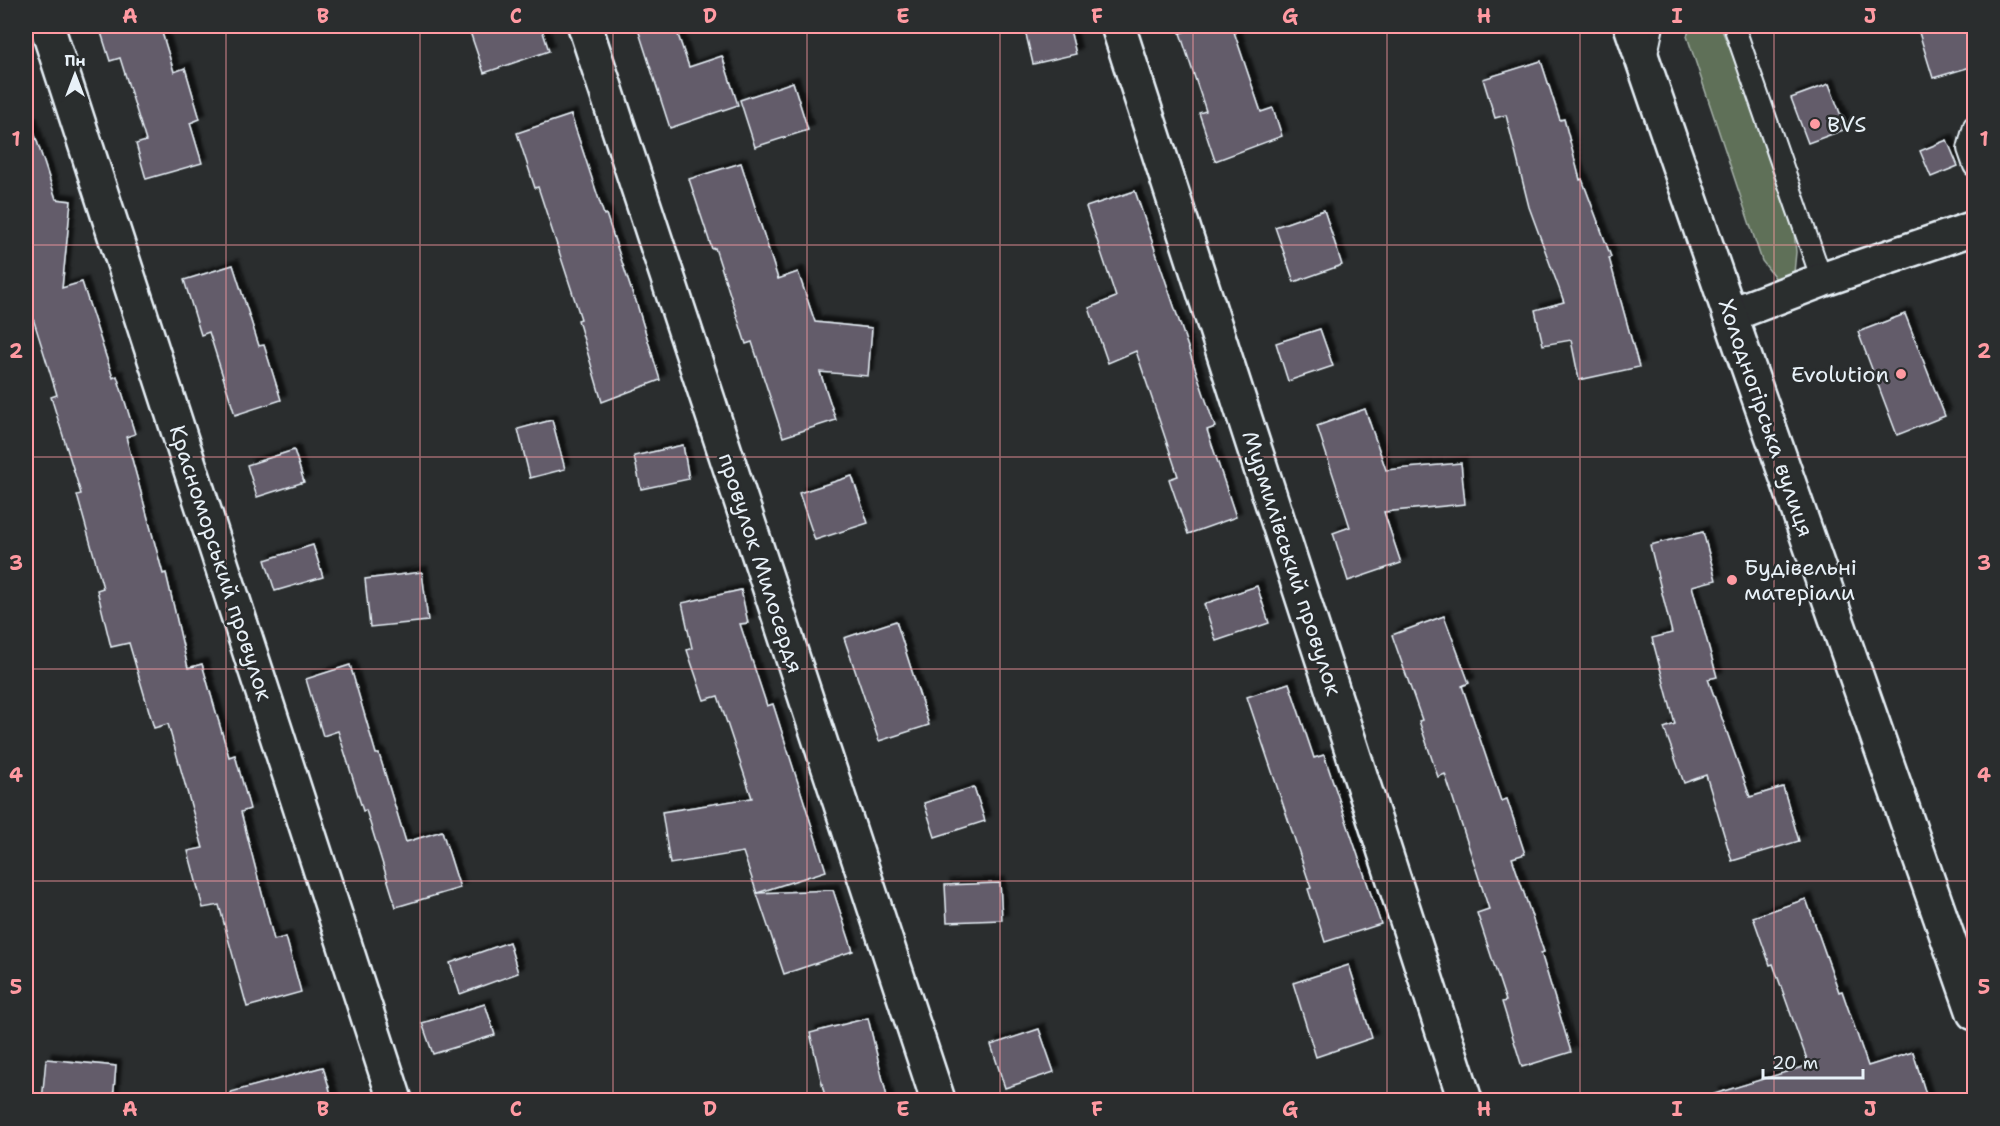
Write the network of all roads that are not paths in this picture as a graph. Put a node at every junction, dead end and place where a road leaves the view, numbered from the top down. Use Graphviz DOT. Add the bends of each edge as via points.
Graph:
graph roads {
  1 [pos="47,26"];
  2 [pos="585,26"];
  3 [pos="1118,26"];
  4 [pos="1631,26"];
  5 [pos="1653,26"];
  6 [pos="1734,26"];
  7 [pos="1644,67"];
  8 [pos="1974,126"];
  9 [pos="1974,165"];
  10 [pos="1974,228"];
  11 [pos="1822,280"];
  12 [pos="1730,315"];
  13 [pos="1968,975"];
  14 [pos="1974,1013"];
  15 [pos="395,1101"];
  16 [pos="938,1101"];
  17 [pos="1466,1101"];
  1 -- 15 [label="street, Красноморський провулок"];
  2 -- 16 [label="street, провулок Милосердя"];
  3 -- 17 [label="street, Мурмилівський провулок"];
  4 -- 7 [label="street, Холодногірська вулиця"];
  5 -- 7 [label="lane"];
  6 -- 11 [label="lane"];
  7 -- 12 [label="street, Холодногірська вулиця"];
  8 -- 9 [label="lane" via="1968,149"];
  10 -- 11 [label="street"];
  11 -- 12 [label="street"];
  12 -- 13 [label="street, Холодногірська вулиця"];
  13 -- 14 [label="street, Холодногірська вулиця"];
}
